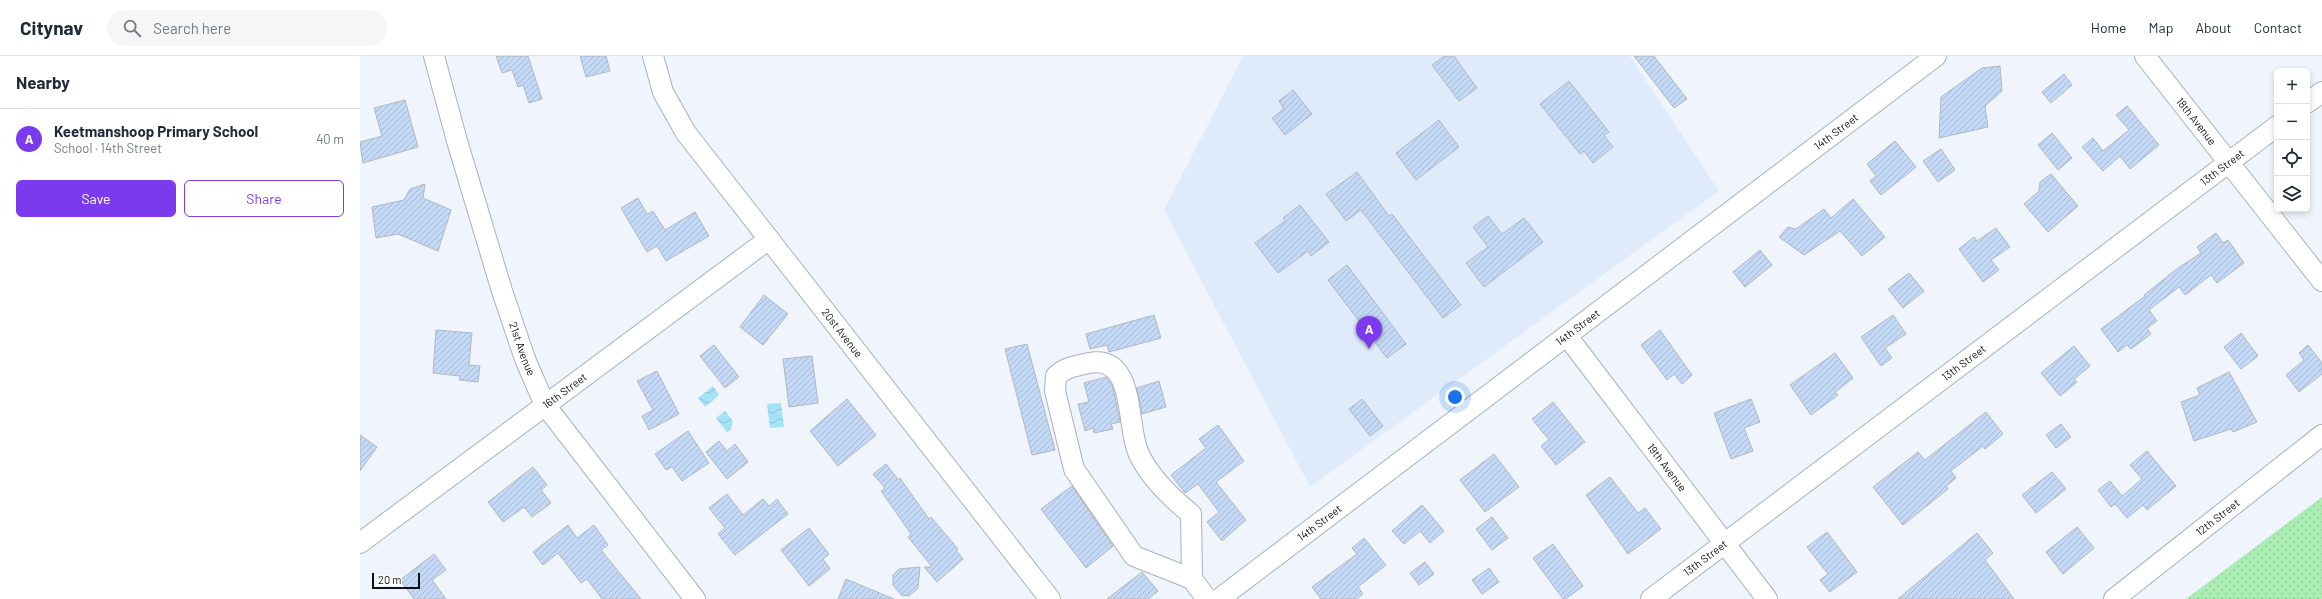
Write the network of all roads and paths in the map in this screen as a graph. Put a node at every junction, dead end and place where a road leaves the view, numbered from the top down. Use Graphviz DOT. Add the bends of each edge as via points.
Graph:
graph roads {
  1 [pos="434,56"];
  2 [pos="653,56"];
  3 [pos="1936,56"];
  4 [pos="2145,56"];
  5 [pos="2322,92"];
  6 [pos="2310,101"];
  7 [pos="2274,128"];
  8 [pos="2229,162"];
  9 [pos="769,239"];
  10 [pos="2322,281"];
  11 [pos="1567,336"];
  12 [pos="545,405"];
  13 [pos="2322,435"];
  14 [pos="360,543"];
  15 [pos="1724,543"];
  16 [pos="1192,579"];
  17 [pos="695,599"];
  18 [pos="1050,599"];
  19 [pos="1208,599"];
  20 [pos="1219,599"];
  21 [pos="1651,599"];
  22 [pos="1767,599"];
  23 [pos="2114,599"];
  1 -- 12 [label="street, 21st Avenue" via="502,291 525,359"];
  2 -- 9 [label="street, 20st Avenue" via="663,92 686,133"];
  3 -- 11 [label="street, 14th Street"];
  4 -- 8 [label="street, 18th Avenue"];
  5 -- 6 [label="street"];
  7 -- 8 [label="street, 13th Street"];
  8 -- 10 [label="street, 18th Avenue"];
  8 -- 15 [label="street, 13th Street"];
  9 -- 12 [label="street, 16th Street"];
  9 -- 18 [label="street, 20st Avenue"];
  11 -- 15 [label="street, 19th Avenue"];
  11 -- 20 [label="street, 14th Street"];
  12 -- 14 [label="street, 16th Street"];
  12 -- 17 [label="street, 21st Avenue"];
  13 -- 23 [label="street, 12th Street"];
  15 -- 21 [label="street, 13th Street"];
  15 -- 22 [label="street, 19th Avenue"];
  16 -- 16 [label="street" via="1134,556 1074,469 1055,391 1056,376 1066,367 1098,362 1112,366 1121,376 1138,451 1156,480 1173,500 1190,514"];
  16 -- 19 [label="street"];
}
